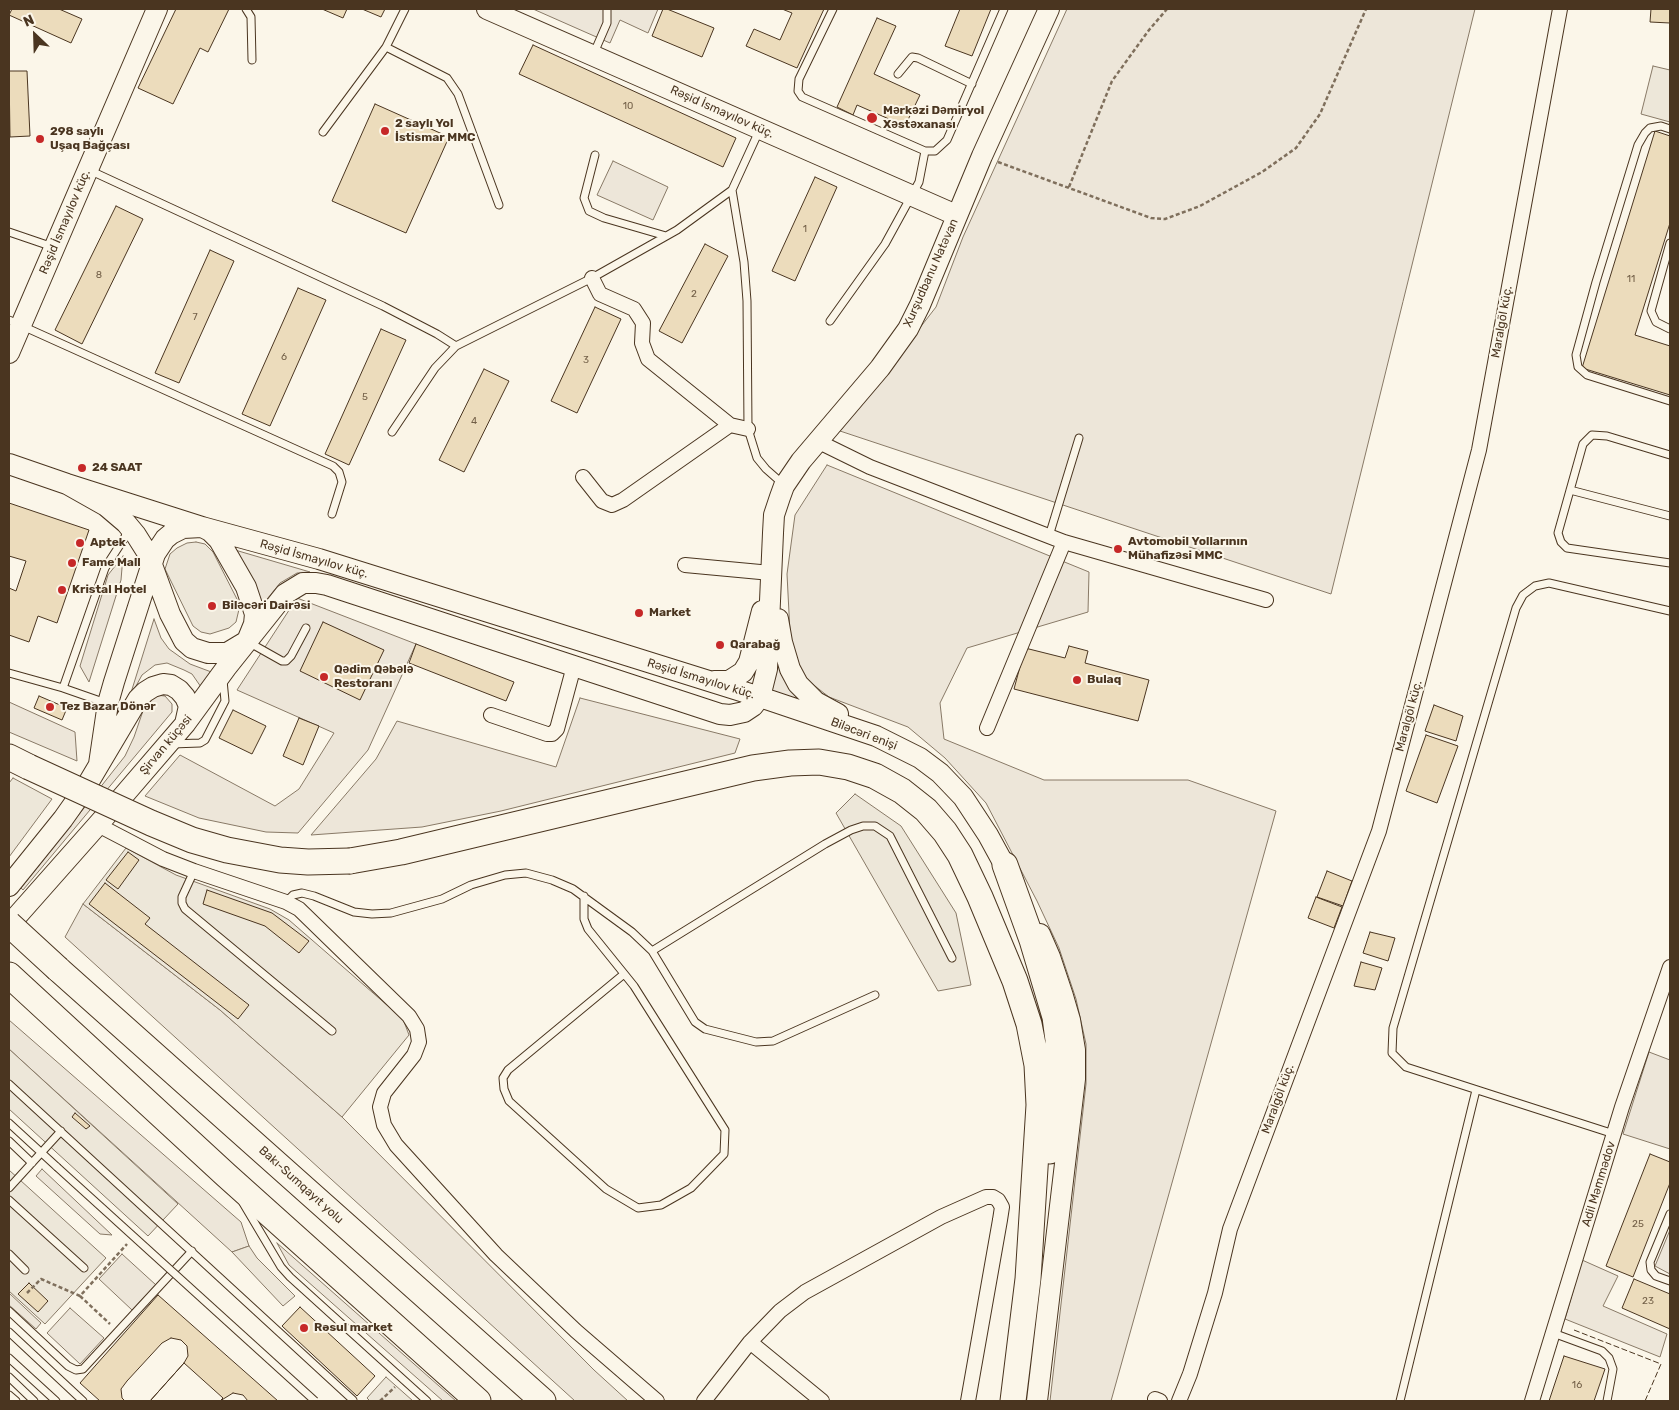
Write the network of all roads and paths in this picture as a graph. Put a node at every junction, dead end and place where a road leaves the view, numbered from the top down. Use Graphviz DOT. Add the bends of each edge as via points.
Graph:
graph roads {
  1 [pos="157,9"];
  2 [pos="246,9"];
  3 [pos="405,9"];
  4 [pos="487,9"];
  5 [pos="607,9"];
  6 [pos="833,9"];
  7 [pos="1004,9"];
  8 [pos="1049,9"];
  9 [pos="1167,9"];
  10 [pos="1366,9"];
  11 [pos="1560,9"];
  12 [pos="386,47"];
  13 [pos="593,56"];
  14 [pos="252,60"];
  15 [pos="898,74"];
  16 [pos="972,84"];
  17 [pos="760,129"];
  18 [pos="1670,129"];
  19 [pos="322,132"];
  20 [pos="925,151"];
  21 [pos="595,154"];
  22 [pos="982,156"];
  23 [pos="88,170"];
  24 [pos="1069,187"];
  25 [pos="732,190"];
  26 [pos="912,194"];
  27 [pos="499,205"];
  28 [pos="956,215"];
  29 [pos="9,232"];
  30 [pos="666,236"];
  31 [pos="1670,243"];
  32 [pos="54,247"];
  33 [pos="592,278"];
  34 [pos="830,321"];
  35 [pos="15,322"];
  36 [pos="1670,329"];
  37 [pos="456,346"];
  38 [pos="9,353"];
  39 [pos="1670,401"];
  40 [pos="730,425"];
  41 [pos="748,429"];
  42 [pos="392,432"];
  43 [pos="1079,438"];
  44 [pos="817,441"];
  45 [pos="1670,455"];
  46 [pos="9,464"];
  47 [pos="583,477"];
  48 [pos="67,484"];
  49 [pos="784,486"];
  50 [pos="1570,490"];
  51 [pos="332,514"];
  52 [pos="1670,516"];
  53 [pos="126,523"];
  54 [pos="202,527"];
  55 [pos="1049,536"];
  56 [pos="1064,542"];
  57 [pos="1670,563"];
  58 [pos="152,564"];
  59 [pos="685,565"];
  60 [pos="771,573"];
  61 [pos="327,585"];
  62 [pos="1266,600"];
  63 [pos="1670,611"];
  64 [pos="306,628"];
  65 [pos="247,641"];
  66 [pos="574,666"];
  67 [pos="9,673"];
  68 [pos="222,673"];
  69 [pos="709,681"];
  70 [pos="63,688"];
  71 [pos="760,697"];
  72 [pos="108,704"];
  73 [pos="491,715"];
  74 [pos="185,724"];
  75 [pos="987,728"];
  76 [pos="876,736"];
  77 [pos="167,744"];
  78 [pos="19,762"];
  79 [pos="99,764"];
  80 [pos="98,825"];
  81 [pos="1005,866"];
  82 [pos="194,871"];
  83 [pos="9,886"];
  84 [pos="584,896"];
  85 [pos="286,902"];
  86 [pos="9,924"];
  87 [pos="652,951"];
  88 [pos="952,958"];
  89 [pos="1670,967"];
  90 [pos="624,974"];
  91 [pos="9,975"];
  92 [pos="875,995"];
  93 [pos="332,1031"];
  94 [pos="9,1084"];
  95 [pos="1476,1090"];
  96 [pos="9,1123"];
  97 [pos="61,1131"];
  98 [pos="1614,1134"];
  99 [pos="9,1141"];
  100 [pos="32,1163"];
  101 [pos="226,1175"];
  102 [pos="9,1188"];
  103 [pos="9,1200"];
  104 [pos="1670,1214"];
  105 [pos="1663,1232"];
  106 [pos="1670,1236"];
  107 [pos="192,1251"];
  108 [pos="9,1254"];
  109 [pos="84,1268"];
  110 [pos="25,1270"];
  111 [pos="1028,1279"];
  112 [pos="1670,1281"];
  113 [pos="80,1296"];
  114 [pos="9,1311"];
  115 [pos="116,1328"];
  116 [pos="9,1332"];
  117 [pos="1553,1333"];
  118 [pos="750,1342"];
  119 [pos="9,1358"];
  120 [pos="9,1378"];
  121 [pos="403,1379"];
  122 [pos="9,1395"];
  123 [pos="353,1400"];
  124 [pos="16,1401"];
  125 [pos="34,1401"];
  126 [pos="56,1401"];
  127 [pos="83,1401"];
  128 [pos="315,1401"];
  129 [pos="380,1401"];
  130 [pos="427,1401"];
  131 [pos="478,1401"];
  132 [pos="543,1401"];
  133 [pos="657,1401"];
  134 [pos="704,1401"];
  135 [pos="822,1401"];
  136 [pos="968,1401"];
  137 [pos="1013,1401"];
  138 [pos="1038,1401"];
  139 [pos="1179,1401"];
  140 [pos="1400,1401"];
  141 [pos="1532,1401"];
  142 [pos="1607,1401"];
  1 -- 23 [label="main road, Rəşid İsmayılov küç."];
  2 -- 14 [label="lane" via="251,16"];
  3 -- 12 [label="lane"];
  4 -- 13 [label="main road, Rəşid İsmayılov küç."];
  5 -- 13 [label="lane" via="607,23"];
  6 -- 20 [label="lane" via="799,79 798,90 802,97"];
  7 -- 16 [label="lane"];
  8 -- 22 [label="main road, Xurşudbanu Natəvan"];
  9 -- 24 [label="path" via="1112,82"];
  10 -- 24 [label="path" via="1320,114 1296,148 1262,172 1200,206 1165,219 1151,218"];
  11 -- 139 [label="street, Maralgöl küç." via="1478,450 1378,831 1230,1229 1215,1293"];
  12 -- 19 [label="lane"];
  12 -- 27 [label="lane" via="448,78 458,94"];
  13 -- 17 [label="main road, Rəşid İsmayılov küç."];
  15 -- 16 [label="lane" via="912,57"];
  16 -- 20 [label="lane" via="947,140 935,151"];
  17 -- 25 [label="lane"];
  17 -- 26 [label="main road, Rəşid İsmayılov küç."];
  18 -- 39 [label="lane" via="1661,126 1650,128 1638,144 1576,355 1578,367 1587,375"];
  20 -- 26 [label="lane" via="919,182"];
  21 -- 30 [label="lane" via="584,198 589,211"];
  22 -- 24 [label="path"];
  22 -- 28 [label="main road, Xurşudbanu Natəvan"];
  23 -- 32 [label="main road, Rəşid İsmayılov küç."];
  23 -- 37 [label="lane" via="374,302"];
  25 -- 30 [label="lane"];
  25 -- 41 [label="lane" via="747,301"];
  26 -- 28 [label="main road, Rəşid İsmayılov küç."];
  26 -- 34 [label="lane" via="886,244"];
  28 -- 44 [label="main road, Xurşudbanu Natəvan" via="908,329 880,368"];
  29 -- 32 [label="lane"];
  30 -- 33 [label="lane"];
  31 -- 36 [label="lane" via="1652,311 1656,322"];
  32 -- 35 [label="main road, Rəşid İsmayılov küç."];
  33 -- 37 [label="lane"];
  33 -- 40 [label="street" via="600,294 634,309 643,322 642,343 648,360"];
  35 -- 38 [label="main road, Rəşid İsmayılov küç."];
  35 -- 51 [label="lane" via="333,466 342,482"];
  37 -- 42 [label="lane" via="436,368"];
  40 -- 41 [label="street"];
  40 -- 47 [label="street" via="612,505 602,501"];
  41 -- 49 [label="lane" via="757,458"];
  43 -- 55 [label="lane"];
  44 -- 49 [label="main road, Xurşudbanu Natəvan"];
  44 -- 55 [label="street" via="870,467"];
  45 -- 50 [label="lane" via="1607,436 1592,435 1583,444"];
  46 -- 48 [label="main road"];
  48 -- 53 [label="main road" via="106,506"];
  48 -- 54 [label="main road, Rəşid İsmayılov küç."];
  49 -- 60 [label="main road, Xurşudbanu Natəvan" via="774,515"];
  50 -- 52 [label="lane"];
  50 -- 57 [label="lane" via="1558,533 1567,548"];
  53 -- 58 [label="main road" via="143,545"];
  53 -- 70 [label="lane" via="125,537 105,568"];
  54 -- 58 [label="main road" via="183,528 171,534 160,546"];
  54 -- 65 [label="main road" via="219,540 248,594 254,624"];
  54 -- 69 [label="main road, Rəşid İsmayılov küç."];
  55 -- 56 [label="street"];
  56 -- 62 [label="street"];
  56 -- 75 [label="street"];
  58 -- 65 [label="main road" via="170,614 184,641 192,648 208,653 228,653"];
  58 -- 72 [label="main road"];
  59 -- 60 [label="street"];
  60 -- 69 [label="main road" via="749,662 743,672 729,681"];
  60 -- 71 [label="main road" via="769,651"];
  60 -- 76 [label="main road" via="782,642 798,684 816,702"];
  61 -- 65 [label="main road, Şirvan küçəsi" via="303,583 289,590"];
  61 -- 66 [label="main road, Rəşid İsmayılov küç."];
  63 -- 95 [label="lane" via="1549,583 1535,586 1523,595 1516,608 1393,1028 1392,1053 1406,1067"];
  64 -- 65 [label="lane" via="291,656 282,662"];
  65 -- 68 [label="main road, Şirvan küçəsi"];
  66 -- 71 [label="main road, Rəşid İsmayılov küç." via="720,714 744,712"];
  66 -- 73 [label="street" via="557,729 552,734"];
  67 -- 70 [label="lane"];
  68 -- 74 [label="main road, Şirvan küçəsi"];
  68 -- 77 [label="lane" via="225,701 205,740"];
  69 -- 71 [label="main road, Rəşid İsmayılov küç."];
  70 -- 72 [label="lane"];
  71 -- 76 [label="main road, Biləcəri enişi"];
  72 -- 79 [label="main road"];
  74 -- 77 [label="main road, Şirvan küçəsi"];
  74 -- 79 [label="main road" via="189,706 185,696 172,685 153,687 138,699"];
  76 -- 81 [label="main road, Biləcəri enişi" via="920,758 940,773 963,797"];
  77 -- 80 [label="main road, Şirvan küçəsi"];
  78 -- 111 [label="highway, bridge" via="192,840 227,850 308,862 350,861 401,852 753,768 819,762 875,776 926,810 960,855 1012,973 1029,1024 1037,1065 1039,1105"];
  79 -- 83 [label="main road" via="64,819"];
  80 -- 82 [label="street" via="163,859"];
  80 -- 86 [label="main road, Şirvan küçəsi"];
  81 -- 111 [label="highway" via="1032,940 1055,1017 1058,1040 1056,1113"];
  81 -- 138 [label="main road, Biləcəri enişi" via="1050,957 1064,996 1075,1050 1071,1120"];
  82 -- 85 [label="street"];
  82 -- 93 [label="lane" via="182,897 186,909"];
  84 -- 85 [label="lane" via="552,880 526,873 505,875 471,885 434,901 390,913 354,912 302,893 293,895"];
  84 -- 87 [label="lane"];
  84 -- 90 [label="lane" via="584,919 588,929"];
  85 -- 133 [label="street" via="310,919 409,1016 417,1029 419,1042 414,1055 384,1093 380,1107 384,1126 396,1145 496,1255"];
  86 -- 132 [label="highway, Bakı-Sumqayıt yolu, bridge"];
  87 -- 88 [label="lane" via="825,844 851,830 875,826 890,836"];
  87 -- 92 [label="lane" via="696,1022 705,1029 756,1042 773,1041"];
  89 -- 98 [label="street, Adil Məmmədov"];
  90 -- 90 [label="lane" via="725,1130 724,1154 690,1188 661,1205 638,1208 606,1189 509,1101 503,1078 508,1070"];
  91 -- 101 [label="highway"];
  94 -- 97 [label="lane"];
  95 -- 98 [label="lane"];
  95 -- 140 [label="lane"];
  96 -- 128 [label="lane, bridge"];
  97 -- 100 [label="lane"];
  97 -- 107 [label="lane"];
  98 -- 117 [label="street, Adil Məmmədov"];
  99 -- 100 [label="lane"];
  100 -- 102 [label="lane"];
  101 -- 121 [label="lane" via="281,1267"];
  101 -- 131 [label="highway"];
  103 -- 109 [label="lane"];
  104 -- 105 [label="lane"];
  105 -- 106 [label="lane"];
  105 -- 112 [label="lane" via="1650,1262 1651,1270 1656,1276"];
  107 -- 114 [label="lane" via="83,1369 68,1366"];
  107 -- 123 [label="lane"];
  108 -- 110 [label="lane"];
  111 -- 137 [label="highway"];
  113 -- 115 [label="path"];
  116 -- 127 [label="lane"];
  117 -- 141 [label="street, Adil Məmmədov"];
  117 -- 142 [label="lane" via="1602,1351 1609,1358 1613,1369"];
  118 -- 134 [label="street"];
  118 -- 135 [label="street"];
  118 -- 136 [label="street" via="780,1311 805,1292 941,1217 986,1197 993,1197 1002,1207"];
  119 -- 126 [label="lane"];
  120 -- 125 [label="lane"];
  121 -- 129 [label="path"];
  121 -- 130 [label="lane"];
  122 -- 124 [label="lane"];
}
